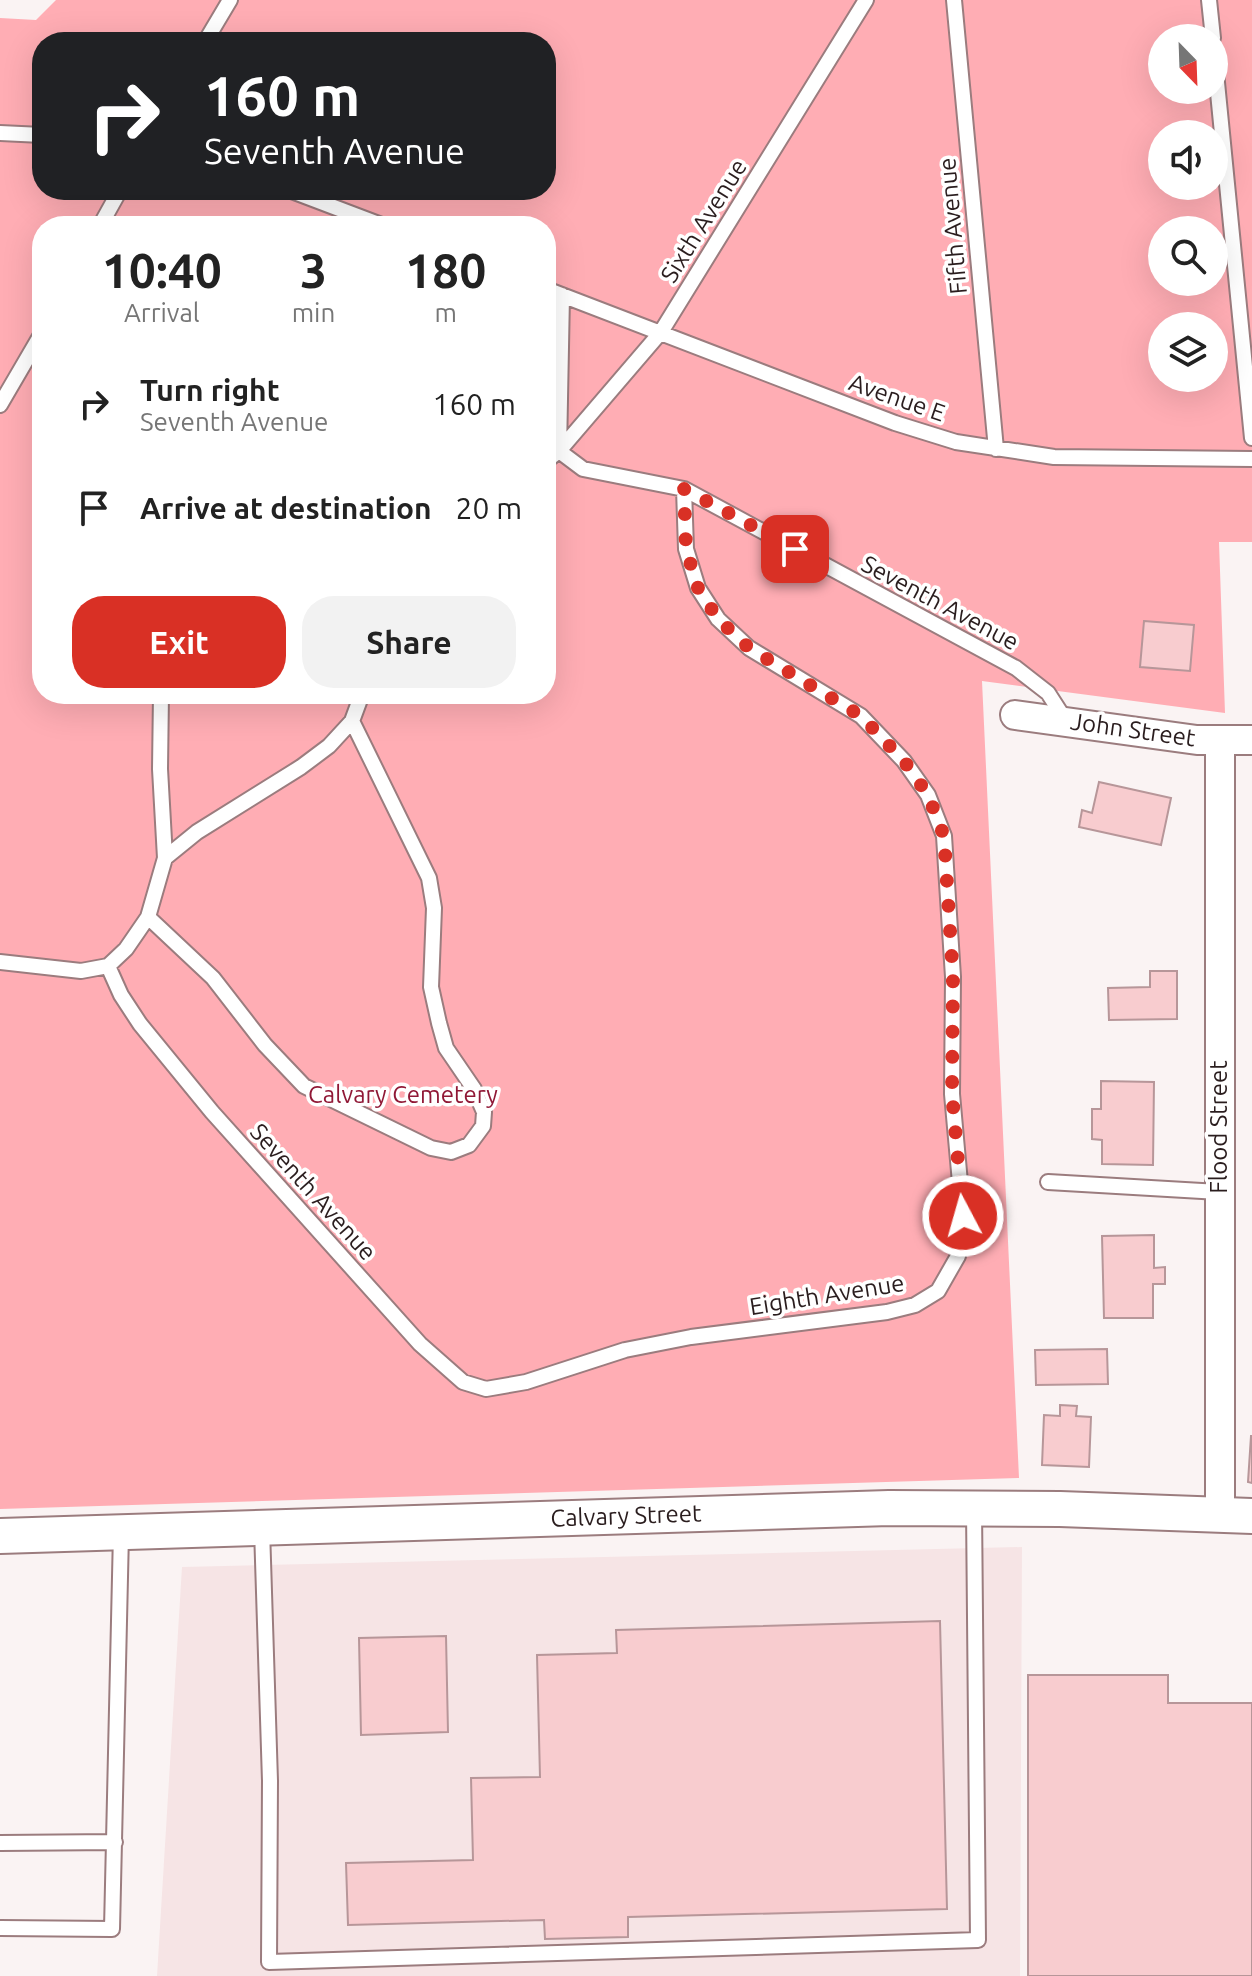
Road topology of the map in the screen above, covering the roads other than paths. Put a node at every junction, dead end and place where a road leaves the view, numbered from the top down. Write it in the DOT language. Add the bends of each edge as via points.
graph roads {
  1 [pos="230,0"];
  2 [pos="866,0"];
  3 [pos="954,0"];
  4 [pos="1209,0"];
  5 [pos="1212,24"];
  6 [pos="211,32"];
  7 [pos="1219,104"];
  8 [pos="0,133"];
  9 [pos="32,135"];
  10 [pos="315,200"];
  11 [pos="358,216"];
  12 [pos="556,293"];
  13 [pos="562,295"];
  14 [pos="661,332"];
  15 [pos="32,350"];
  16 [pos="0,405"];
  17 [pos="1252,438"];
  18 [pos="996,449"];
  19 [pos="559,451"];
  20 [pos="556,453"];
  21 [pos="1252,459"];
  22 [pos="684,489"];
  23 [pos="161,704"];
  24 [pos="358,704"];
  25 [pos="1015,715"];
  26 [pos="352,721"];
  27 [pos="1066,721"];
  28 [pos="1252,740"];
  29 [pos="1220,741"];
  30 [pos="165,858"];
  31 [pos="148,917"];
  32 [pos="0,962"];
  33 [pos="108,966"];
  34 [pos="1048,1182"];
  35 [pos="1219,1192"];
  36 [pos="526,1382"];
  37 [pos="974,1507"];
  38 [pos="1236,1515"];
  39 [pos="262,1528"];
  40 [pos="121,1532"];
  41 [pos="0,1536"];
  42 [pos="115,1842"];
  43 [pos="0,1843"];
  44 [pos="0,1928"];
  1 -- 6 [label="lane"];
  2 -- 14 [label="lane, Sixth Avenue"];
  3 -- 18 [label="lane, Fifth Avenue"];
  4 -- 5 [label="lane"];
  7 -- 17 [label="lane"];
  8 -- 9 [label="lane"];
  10 -- 11 [label="lane"];
  12 -- 13 [label="lane, Avenue E"];
  13 -- 14 [label="lane, Avenue E"];
  13 -- 19 [label="lane"];
  14 -- 18 [label="lane, Avenue E" via="895,423"];
  14 -- 19 [label="lane, Sixth Avenue"];
  15 -- 16 [label="lane"];
  18 -- 21 [label="lane, Avenue E" via="1054,457"];
  19 -- 20 [label="lane"];
  19 -- 22 [label="lane, Seventh Avenue" via="583,469"];
  22 -- 27 [label="lane, Seventh Avenue" via="1016,668 1048,693"];
  22 -- 36 [label="lane, Eighth Avenue" via="686,549 698,588 718,619 749,648 861,716 928,795 944,836 953,977 952,1094 963,1216 958,1256 938,1291 915,1305 691,1337"];
  23 -- 30 [label="lane"];
  24 -- 26 [label="lane"];
  25 -- 27 [label="street, John Street"];
  26 -- 30 [label="lane" via="310,760"];
  26 -- 31 [label="lane" via="429,878 434,908 431,987 439,1023 446,1048 484,1112 483,1126 469,1145 451,1152 431,1148 304,1086 213,978"];
  27 -- 29 [label="street, John Street"];
  28 -- 29 [label="street, John Street"];
  29 -- 35 [label="street, Flood Street"];
  30 -- 31 [label="lane"];
  31 -- 33 [label="lane"];
  32 -- 33 [label="lane" via="81,971"];
  33 -- 36 [label="lane, Seventh Avenue" via="140,1024 185,1079 420,1344 463,1382 486,1389"];
  34 -- 35 [label="lane"];
  35 -- 38 [label="street, Flood Street"];
  37 -- 38 [label="street, Calvary Street"];
  37 -- 39 [label="street, Calvary Street"];
  37 -- 39 [label="lane" via="978,1940 285,1962 269,1962"];
  39 -- 40 [label="street, Calvary Street"];
  40 -- 41 [label="street, Calvary Street"];
  40 -- 42 [label="lane"];
  42 -- 43 [label="lane"];
  42 -- 44 [label="lane" via="112,1929"];
}
